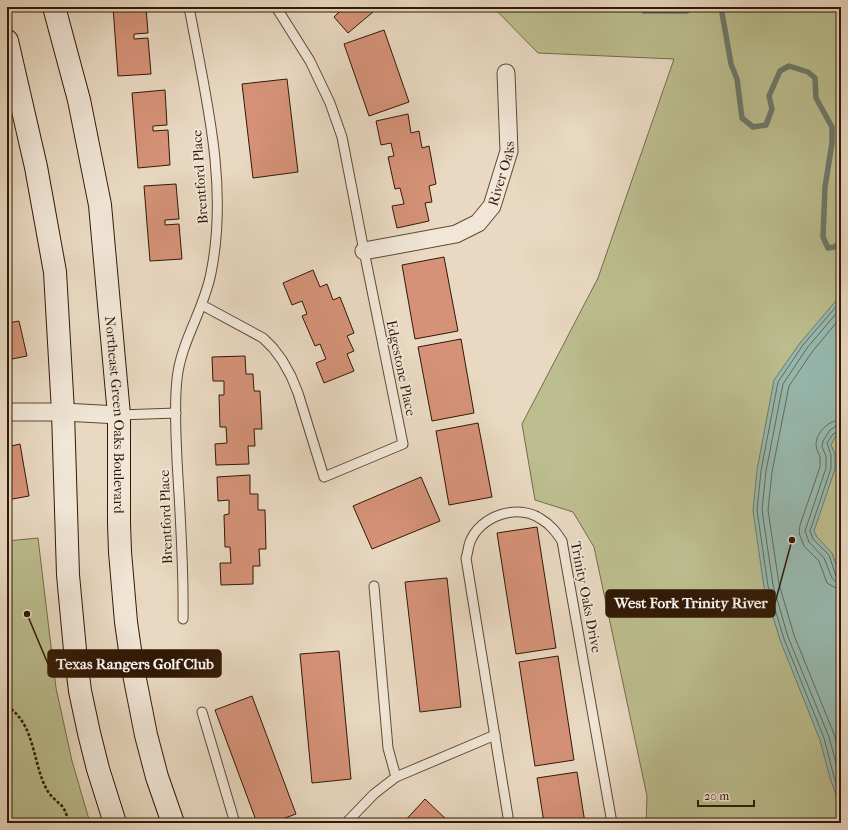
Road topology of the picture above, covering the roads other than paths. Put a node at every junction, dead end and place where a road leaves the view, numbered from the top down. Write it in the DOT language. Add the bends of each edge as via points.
graph roads {
  1 [pos="54,7"];
  2 [pos="189,7"];
  3 [pos="276,7"];
  4 [pos="7,42"];
  5 [pos="506,73"];
  6 [pos="364,252"];
  7 [pos="202,305"];
  8 [pos="7,412"];
  9 [pos="63,412"];
  10 [pos="176,413"];
  11 [pos="119,415"];
  12 [pos="374,586"];
  13 [pos="183,619"];
  14 [pos="202,712"];
  15 [pos="495,735"];
  16 [pos="396,777"];
  17 [pos="115,823"];
  18 [pos="173,823"];
  19 [pos="235,823"];
  20 [pos="346,823"];
  21 [pos="509,823"];
  22 [pos="612,823"];
  1 -- 11 [label="main road, Northeast Green Oaks Boulevard" via="79,100 100,206"];
  2 -- 7 [label="lane, Brentford Place" via="212,131 217,186 218,209 214,251"];
  3 -- 6 [label="lane, Edgestone Place" via="310,61 336,118 347,158"];
  4 -- 9 [label="main road" via="36,167 55,272"];
  5 -- 6 [label="street, River Oaks" via="509,151 492,206 478,223 456,234"];
  6 -- 7 [label="lane, Edgestone Place" via="403,444 324,477 292,376 282,360 263,338"];
  7 -- 10 [label="lane, Brentford Place" via="182,356 177,379"];
  8 -- 9 [label="street"];
  9 -- 11 [label="street"];
  9 -- 17 [label="main road" via="68,575 80,691 98,769"];
  10 -- 11 [label="lane"];
  10 -- 13 [label="lane, Brentford Place"];
  11 -- 18 [label="main road, Northeast Green Oaks Boulevard" via="119,523 126,622 146,735"];
  12 -- 16 [label="lane" via="388,748"];
  14 -- 19 [label="lane"];
  15 -- 16 [label="lane"];
  15 -- 21 [label="lane, Trinity Oaks Drive"];
  15 -- 22 [label="lane, Trinity Oaks Drive" via="466,558 470,542 479,528 492,518 508,512 524,512 540,518 553,528 562,541"];
  16 -- 20 [label="lane" via="374,794"];
}
